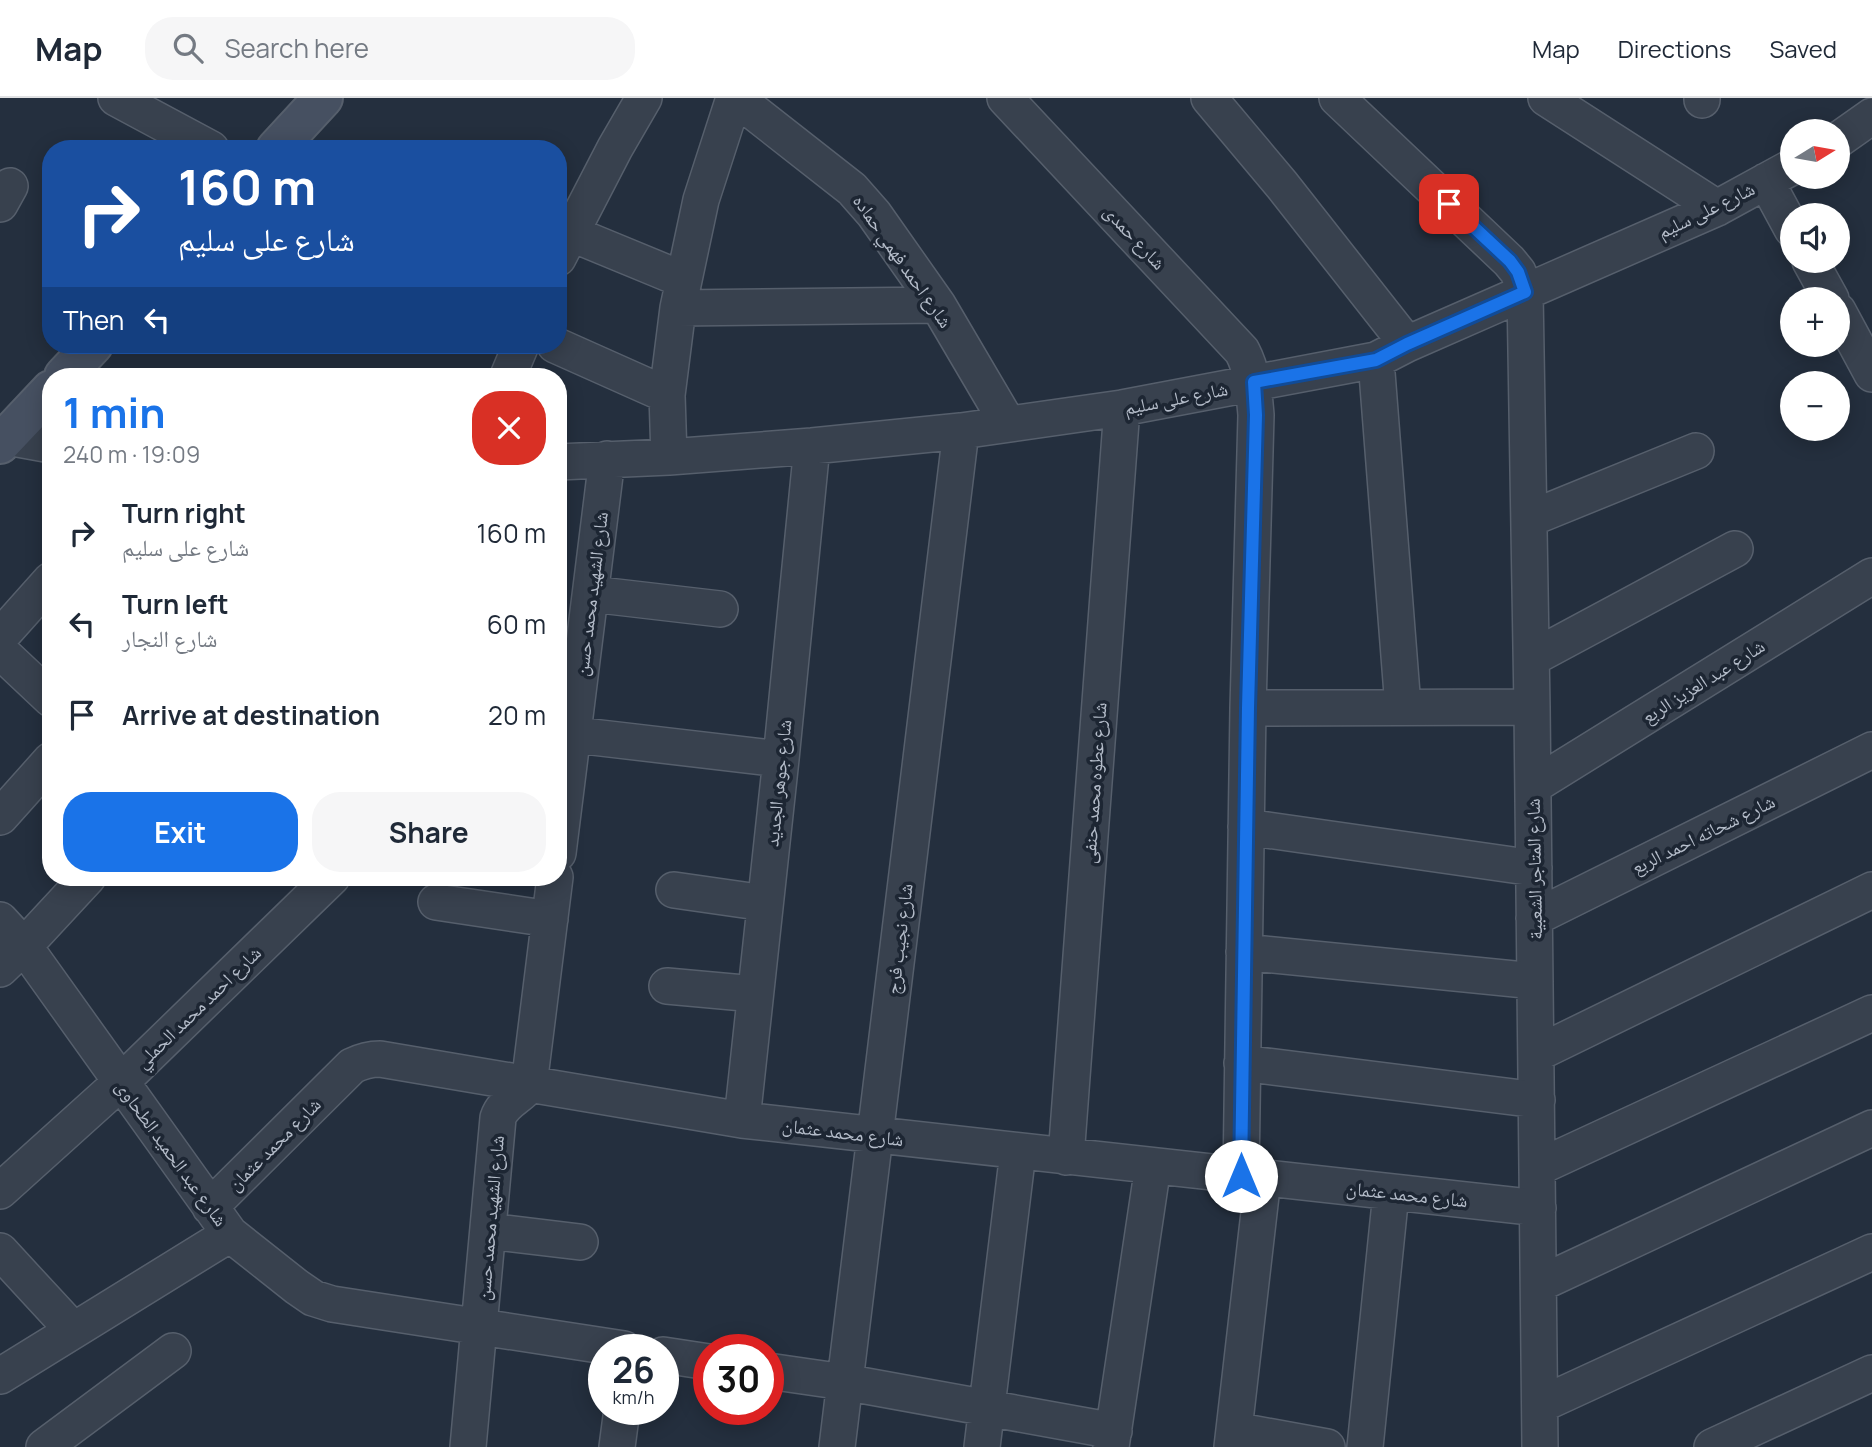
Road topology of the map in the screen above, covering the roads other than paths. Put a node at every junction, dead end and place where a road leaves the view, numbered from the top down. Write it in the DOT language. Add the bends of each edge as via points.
graph roads {
  1 [pos="116,98"];
  2 [pos="323,98"];
  3 [pos="643,98"];
  4 [pos="735,98"];
  5 [pos="1005,98"];
  6 [pos="1209,98"];
  7 [pos="1338,98"];
  8 [pos="1546,98"];
  9 [pos="1872,116"];
  10 [pos="1850,132"];
  11 [pos="194,140"];
  12 [pos="284,140"];
  13 [pos="1779,174"];
  14 [pos="1786,203"];
  15 [pos="1717,208"];
  16 [pos="567,240"];
  17 [pos="567,247"];
  18 [pos="1525,292"];
  19 [pos="681,294"];
  20 [pos="938,306"];
  21 [pos="1850,333"];
  22 [pos="1407,344"];
  23 [pos="567,350"];
  24 [pos="85,354"];
  25 [pos="1376,360"];
  26 [pos="71,368"];
  27 [pos="1872,374"];
  28 [pos="1254,382"];
  29 [pos="667,395"];
  30 [pos="42,400"];
  31 [pos="1122,408"];
  32 [pos="1008,424"];
  33 [pos="961,431"];
  34 [pos="3,441"];
  35 [pos="42,444"];
  36 [pos="812,446"];
  37 [pos="1696,451"];
  38 [pos="669,457"];
  39 [pos="607,459"];
  40 [pos="567,461"];
  41 [pos="1529,519"];
  42 [pos="1735,548"];
  43 [pos="1872,576"];
  44 [pos="42,590"];
  45 [pos="592,594"];
  46 [pos="720,610"];
  47 [pos="0,637"];
  48 [pos="0,652"];
  49 [pos="1532,658"];
  50 [pos="42,691"];
  51 [pos="1403,707"];
  52 [pos="1532,707"];
  53 [pos="1248,708"];
  54 [pos="567,729"];
  55 [pos="567,734"];
  56 [pos="1872,750"];
  57 [pos="781,759"];
  58 [pos="42,770"];
  59 [pos="1533,786"];
  60 [pos="0,817"];
  61 [pos="1246,827"];
  62 [pos="1534,868"];
  63 [pos="79,886"];
  64 [pos="323,886"];
  65 [pos="554,886"];
  66 [pos="674,890"];
  67 [pos="1872,890"];
  68 [pos="436,902"];
  69 [pos="765,903"];
  70 [pos="1534,918"];
  71 [pos="550,919"];
  72 [pos="0,920"];
  73 [pos="1244,952"];
  74 [pos="12,957"];
  75 [pos="1535,981"];
  76 [pos="667,986"];
  77 [pos="755,994"];
  78 [pos="1872,1013"];
  79 [pos="1536,1054"];
  80 [pos="1242,1063"];
  81 [pos="121,1082"];
  82 [pos="529,1085"];
  83 [pos="1537,1100"];
  84 [pos="742,1120"];
  85 [pos="1872,1128"];
  86 [pos="876,1135"];
  87 [pos="1018,1152"];
  88 [pos="1066,1157"];
  89 [pos="1153,1166"];
  90 [pos="1537,1168"];
  91 [pos="1252,1177"];
  92 [pos="0,1191"];
  93 [pos="1391,1193"];
  94 [pos="1538,1209"];
  95 [pos="220,1220"];
  96 [pos="489,1231"];
  97 [pos="580,1242"];
  98 [pos="0,1251"];
  99 [pos="1872,1252"];
  100 [pos="1539,1284"];
  101 [pos="480,1327"];
  102 [pos="73,1331"];
  103 [pos="588,1344"];
  104 [pos="173,1351"];
  105 [pos="784,1373"];
  106 [pos="1872,1373"];
  107 [pos="0,1376"];
  108 [pos="844,1382"];
  109 [pos="1540,1405"];
  110 [pos="987,1408"];
  111 [pos="620,1425"];
  112 [pos="1112,1439"];
  113 [pos="1233,1439"];
  114 [pos="62,1442"];
  115 [pos="468,1447"];
  116 [pos="617,1447"];
  117 [pos="837,1447"];
  118 [pos="982,1447"];
  119 [pos="1327,1447"];
  120 [pos="1365,1447"];
  121 [pos="1540,1447"];
  122 [pos="1712,1447"];
  1 -- 11 [label="street"];
  2 -- 12 [label="street"];
  3 -- 16 [label="street"];
  4 -- 19 [label="street" via="701,200"];
  4 -- 20 [label="street, شارع احمد فهمي حماده" via="852,189"];
  5 -- 28 [label="street, شارع حمدى" via="1241,351"];
  6 -- 22 [label="street"];
  7 -- 18 [label="street" via="1510,261"];
  8 -- 15 [label="street"];
  9 -- 10 [label="street"];
  13 -- 14 [label="street"];
  13 -- 15 [label="street, شارع على سليم"];
  15 -- 18 [label="street, شارع على سليم"];
  17 -- 19 [label="street"];
  18 -- 22 [label="street, شارع على سليم"];
  18 -- 41 [label="street, شارع المتاجر الشعبية"];
  19 -- 20 [label="street"];
  19 -- 29 [label="street"];
  20 -- 32 [label="street, شارع احمد فهمي حماده"];
  21 -- 27 [label="street"];
  22 -- 25 [label="street, شارع على سليم"];
  23 -- 29 [label="street"];
  24 -- 26 [label="street"];
  25 -- 28 [label="street, شارع على سليم"];
  25 -- 51 [label="street"];
  28 -- 31 [label="street, شارع على سليم"];
  28 -- 53 [label="street"];
  29 -- 38 [label="street"];
  30 -- 34 [label="street"];
  31 -- 32 [label="street, شارع على سليم"];
  31 -- 88 [label="street, شارع عطوه محمد حنفى"];
  32 -- 33 [label="street, شارع على سليم"];
  33 -- 36 [label="street, شارع على سليم"];
  33 -- 86 [label="street, شارع نجيب فرج"];
  34 -- 35 [label="street"];
  36 -- 38 [label="street, شارع على سليم"];
  36 -- 57 [label="street, شارع جوهر الجديد"];
  37 -- 41 [label="street"];
  38 -- 39 [label="street, شارع على سليم"];
  39 -- 40 [label="street, شارع على سليم"];
  39 -- 45 [label="street, شارع الشهيد محمد حسن"];
  41 -- 49 [label="street, شارع المتاجر الشعبية"];
  42 -- 49 [label="street"];
  43 -- 59 [label="street, شارع عبد العزيز الربع"];
  44 -- 47 [label="street"];
  45 -- 46 [label="street"];
  45 -- 54 [label="street, شارع الشهيد محمد حسن"];
  48 -- 50 [label="street"];
  49 -- 52 [label="street, شارع المتاجر الشعبية"];
  51 -- 52 [label="street"];
  51 -- 53 [label="street"];
  52 -- 59 [label="street, شارع المتاجر الشعبية"];
  53 -- 61 [label="street"];
  55 -- 57 [label="street"];
  56 -- 70 [label="street, شارع شحاته احمد الربع"];
  57 -- 69 [label="street, شارع جوهر الجديد"];
  58 -- 60 [label="street"];
  59 -- 62 [label="street, شارع المتاجر الشعبية"];
  61 -- 62 [label="street"];
  61 -- 73 [label="street"];
  62 -- 70 [label="street, شارع المتاجر الشعبية"];
  63 -- 74 [label="street"];
  64 -- 81 [label="street, شارع احمد محمد الحملي"];
  65 -- 71 [label="street"];
  66 -- 69 [label="street"];
  67 -- 79 [label="street"];
  68 -- 71 [label="street"];
  69 -- 77 [label="street, شارع جوهر الجديد"];
  70 -- 75 [label="street, شارع المتاجر الشعبية"];
  71 -- 82 [label="street"];
  72 -- 74 [label="street, شارع عبد الحميد الطحاوى"];
  73 -- 75 [label="street"];
  73 -- 80 [label="street"];
  74 -- 81 [label="street, شارع عبد الحميد الطحاوى"];
  75 -- 79 [label="street, شارع المتاجر الشعبية"];
  76 -- 77 [label="street"];
  77 -- 84 [label="street, شارع جوهر الجديد"];
  78 -- 90 [label="street"];
  79 -- 83 [label="street, شارع المتاجر الشعبية"];
  80 -- 83 [label="street"];
  80 -- 91 [label="street"];
  81 -- 92 [label="street, شارع احمد محمد الحملي"];
  81 -- 95 [label="street, شارع عبد الحميد الطحاوى"];
  82 -- 84 [label="street, شارع محمد عثمان"];
  82 -- 95 [label="street, شارع محمد عثمان" via="380,1059 361,1061"];
  82 -- 96 [label="street, شارع الشهيد محمد حسن" via="505,1105 498,1118"];
  83 -- 90 [label="street, شارع المتاجر الشعبية"];
  84 -- 86 [label="street, شارع محمد عثمان"];
  85 -- 100 [label="street"];
  86 -- 87 [label="street, شارع محمد عثمان"];
  86 -- 108 [label="street, شارع نجيب فرج"];
  87 -- 88 [label="street, شارع محمد عثمان"];
  87 -- 110 [label="street"];
  88 -- 89 [label="street, شارع محمد عثمان"];
  89 -- 91 [label="street, شارع محمد عثمان"];
  89 -- 112 [label="street"];
  90 -- 94 [label="street, شارع المتاجر الشعبية"];
  91 -- 93 [label="street, شارع محمد عثمان"];
  91 -- 113 [label="street"];
  93 -- 94 [label="street, شارع محمد عثمان"];
  93 -- 120 [label="street"];
  94 -- 100 [label="street, شارع المتاجر الشعبية"];
  95 -- 101 [label="street, شارع عبد الحميد الطحاوى" via="313,1297 332,1304"];
  95 -- 102 [label="street"];
  96 -- 97 [label="street"];
  96 -- 101 [label="street, شارع الشهيد محمد حسن"];
  98 -- 102 [label="street"];
  99 -- 109 [label="street"];
  100 -- 109 [label="street, شارع المتاجر الشعبية"];
  101 -- 103 [label="street, شارع عبد الحميد الطحاوى"];
  101 -- 115 [label="street, شارع الشهيد محمد حسن"];
  102 -- 107 [label="street"];
  104 -- 114 [label="street"];
  105 -- 108 [label="street"];
  106 -- 122 [label="street"];
  108 -- 110 [label="street"];
  108 -- 117 [label="street, شارع نجيب فرج"];
  109 -- 121 [label="street, شارع المتاجر الشعبية"];
  110 -- 112 [label="street"];
  110 -- 118 [label="street"];
  111 -- 116 [label="street"];
  113 -- 119 [label="street"];
}
